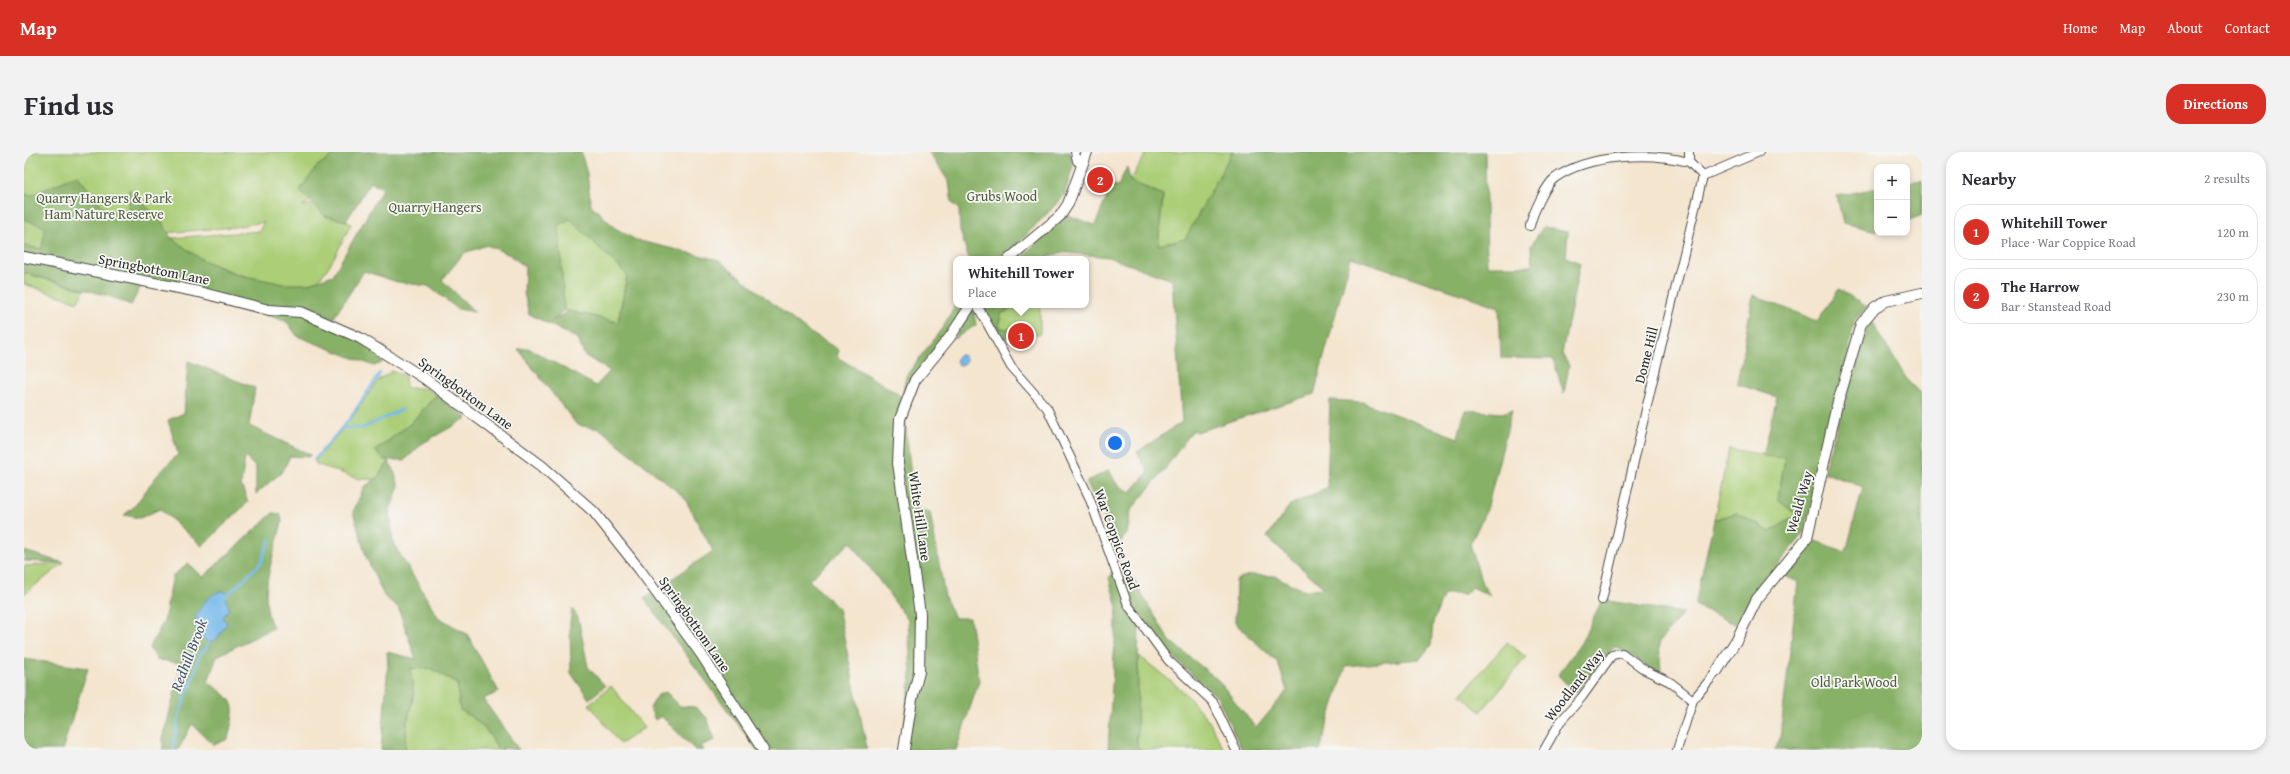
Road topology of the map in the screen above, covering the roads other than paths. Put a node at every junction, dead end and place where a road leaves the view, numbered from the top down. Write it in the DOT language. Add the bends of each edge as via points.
graph roads {
  1 [pos="1075,152"];
  2 [pos="1086,152"];
  3 [pos="1689,152"];
  4 [pos="1759,152"];
  5 [pos="1689,162"];
  6 [pos="1082,165"];
  7 [pos="1703,176"];
  8 [pos="1530,226"];
  9 [pos="1013,256"];
  10 [pos="24,257"];
  11 [pos="1922,293"];
  12 [pos="969,308"];
  13 [pos="980,308"];
  14 [pos="1602,600"];
  15 [pos="1717,671"];
  16 [pos="1693,700"];
  17 [pos="763,750"];
  18 [pos="904,750"];
  19 [pos="1236,750"];
  20 [pos="1544,750"];
  21 [pos="1677,750"];
  1 -- 6 [label="street" via="1077,161"];
  2 -- 6 [label="street"];
  3 -- 5 [label="street"];
  4 -- 7 [label="street"];
  5 -- 7 [label="street"];
  5 -- 8 [label="street" via="1668,156 1630,155 1578,166 1554,178 1532,215"];
  6 -- 9 [label="street" via="1068,204 1060,216"];
  7 -- 14 [label="street, Dome Hill"];
  10 -- 17 [label="street, Springbottom Lane" via="199,292 269,310 301,312 360,338 424,378 542,466 594,512 702,654"];
  11 -- 15 [label="street, Weald Way" via="1886,301 1875,307 1863,320 1836,409 1807,538 1757,599"];
  12 -- 18 [label="street, White Hill Lane" via="950,337 915,380 900,419 898,463 920,614 919,672"];
  13 -- 19 [label="street, War Coppice Road" via="1012,367 1047,408 1089,497 1128,605 1168,660 1213,702"];
  15 -- 16 [label="street, Weald Way"];
  16 -- 20 [label="street, Woodland Way" via="1670,682 1645,670 1622,653 1617,653 1612,655 1582,697 1560,722"];
  16 -- 21 [label="street, Weald Way"];
}
